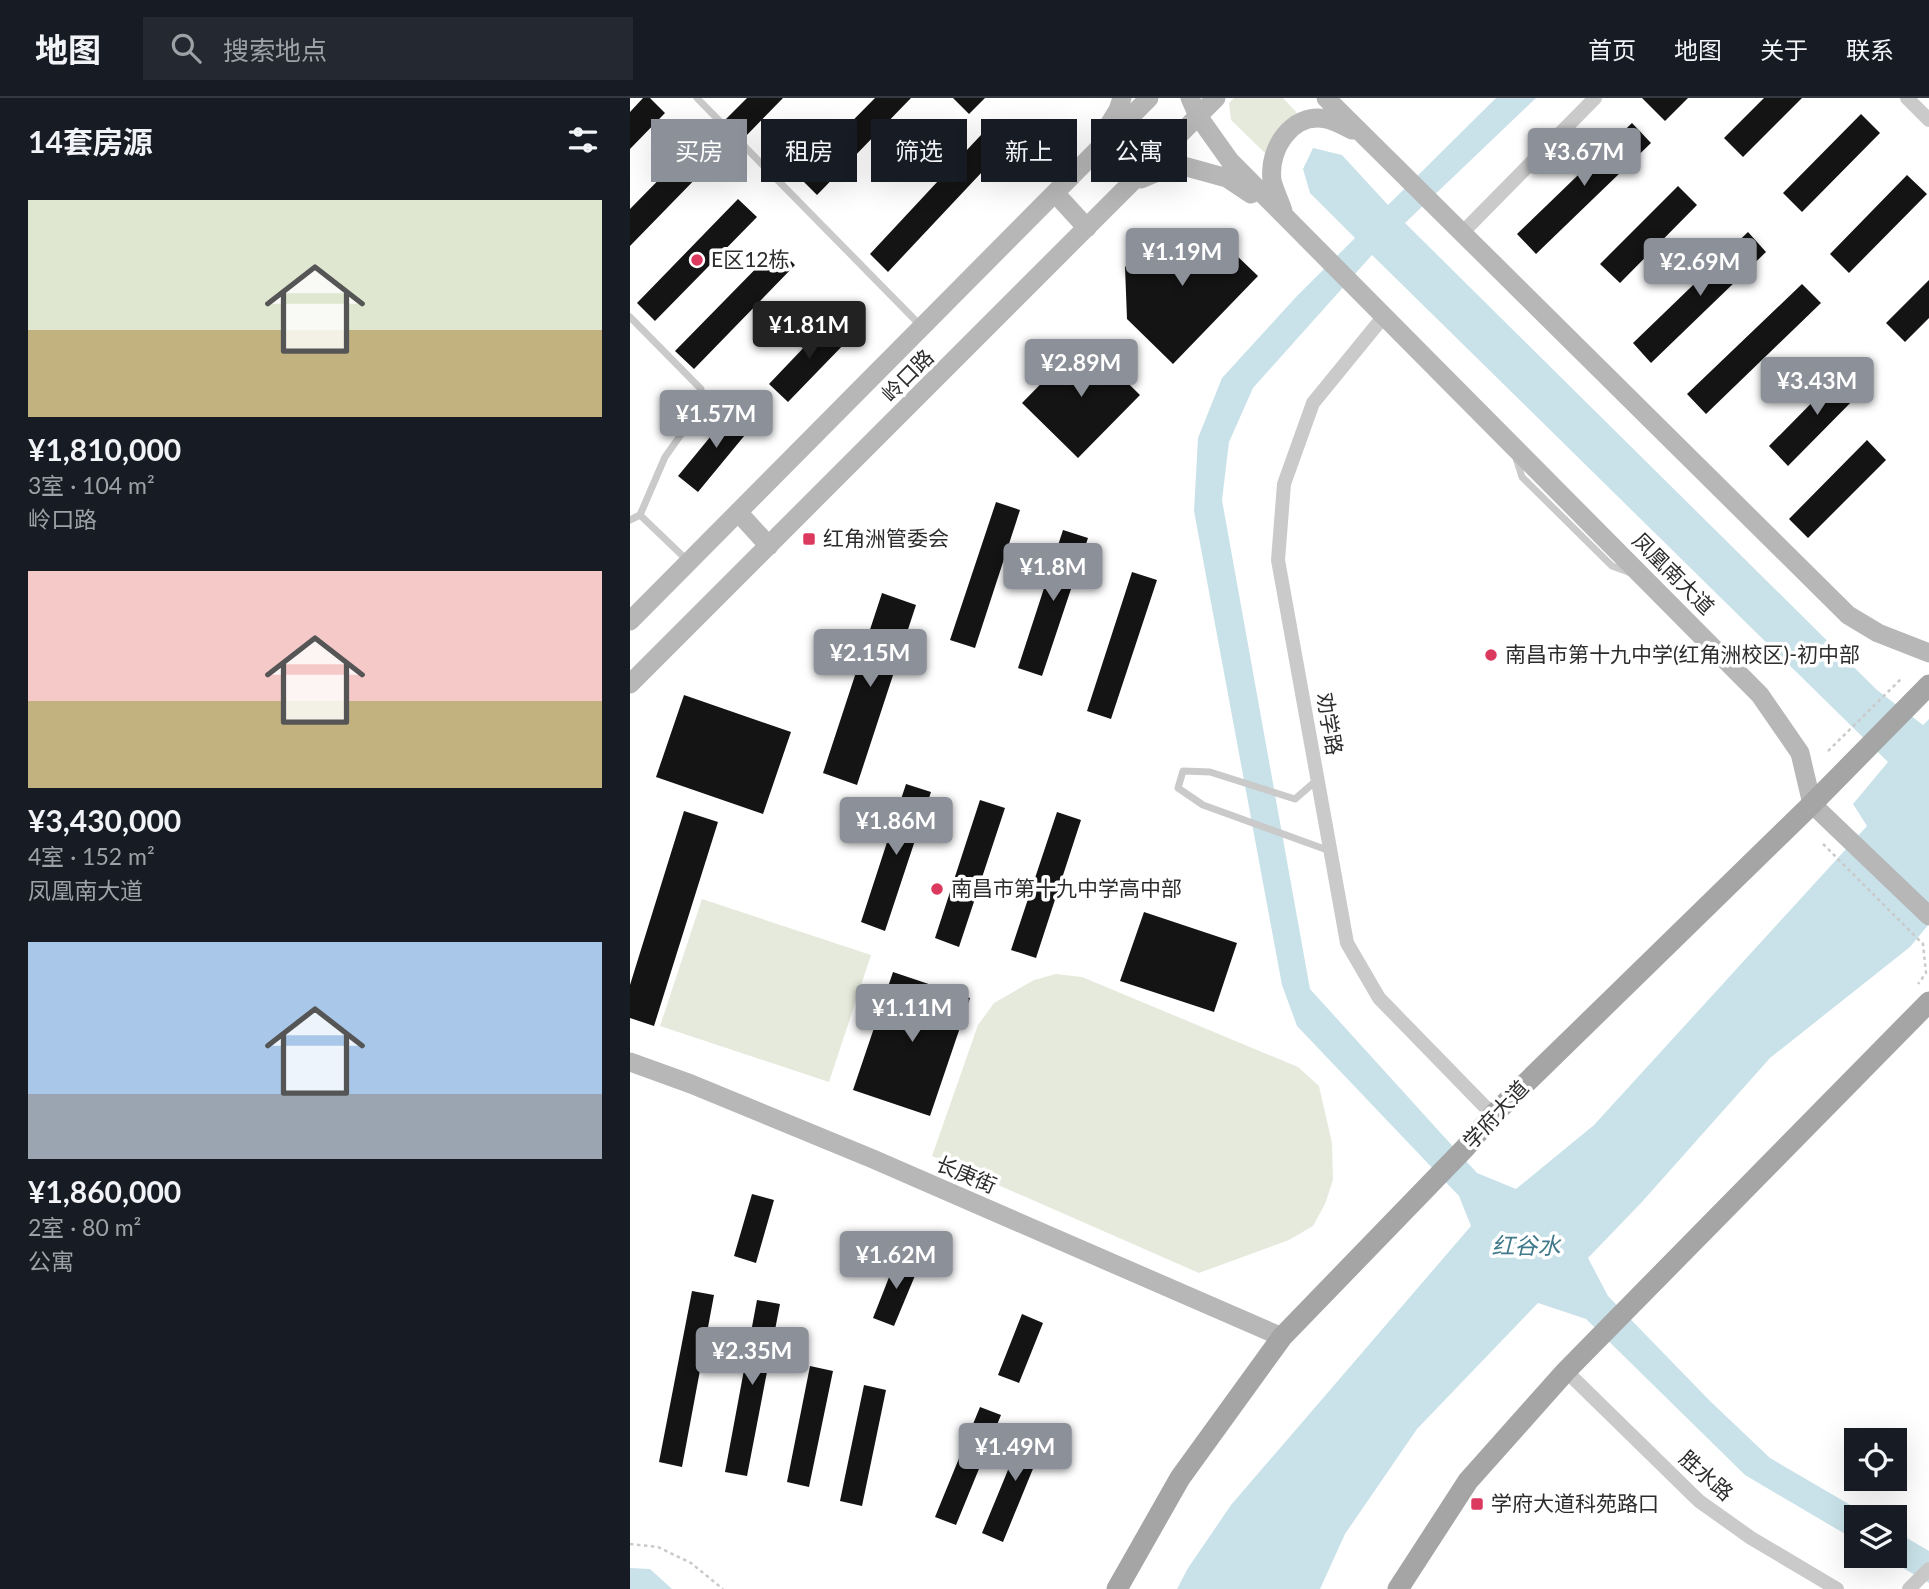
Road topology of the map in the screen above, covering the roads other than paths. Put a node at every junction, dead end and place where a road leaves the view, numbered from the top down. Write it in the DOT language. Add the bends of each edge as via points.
graph roads {
  1 [pos="697,98"];
  2 [pos="1122,98"];
  3 [pos="1149,98"];
  4 [pos="1216,98"];
  5 [pos="1326,98"];
  6 [pos="1595,98"];
  7 [pos="1907,98"];
  8 [pos="1194,107"];
  9 [pos="1929,120"];
  10 [pos="1363,134"];
  11 [pos="1083,164"];
  12 [pos="1130,184"];
  13 [pos="1055,193"];
  14 [pos="1284,215"];
  15 [pos="1087,228"];
  16 [pos="1462,233"];
  17 [pos="1384,316"];
  18 [pos="630,317"];
  19 [pos="922,327"];
  20 [pos="738,512"];
  21 [pos="640,515"];
  22 [pos="630,520"];
  23 [pos="769,546"];
  24 [pos="689,562"];
  25 [pos="630,621"];
  26 [pos="1929,653"];
  27 [pos="630,684"];
  28 [pos="1929,685"];
  29 [pos="1318,779"];
  30 [pos="1811,804"];
  31 [pos="1325,850"];
  32 [pos="1929,916"];
  33 [pos="1924,993"];
  34 [pos="630,1062"];
  35 [pos="1493,1115"];
  36 [pos="1282,1337"];
  37 [pos="1566,1371"];
  38 [pos="1929,1569"];
  39 [pos="1911,1587"];
  40 [pos="1117,1589"];
  41 [pos="1398,1589"];
  42 [pos="1837,1589"];
  1 -- 19 [label="lane"];
  2 -- 11 [label="street"];
  3 -- 11 [label="street, 岭口路"];
  4 -- 8 [label="street, 岭口路"];
  5 -- 10 [label="street"];
  6 -- 16 [label="street"];
  7 -- 9 [label="street"];
  8 -- 12 [label="street, 岭口路"];
  8 -- 14 [label="street" via="1230,161"];
  10 -- 14 [label="street" via="1325,119 1305,120 1289,130 1273,162 1272,181"];
  10 -- 16 [label="street"];
  11 -- 13 [label="street, 岭口路"];
  12 -- 14 [label="street" via="1176,164 1227,178"];
  12 -- 15 [label="street, 岭口路"];
  13 -- 15 [label="street"];
  13 -- 19 [label="street, 岭口路"];
  14 -- 17 [label="street, 凤凰南大道"];
  15 -- 23 [label="street, 岭口路"];
  16 -- 26 [label="street" via="1848,615 1878,633"];
  17 -- 29 [label="street, 劝学路" via="1313,403 1284,485 1278,560"];
  17 -- 30 [label="street, 凤凰南大道" via="1760,695 1800,753"];
  18 -- 21 [label="lane" via="701,389 697,412 665,457"];
  19 -- 20 [label="street, 岭口路"];
  20 -- 23 [label="street"];
  20 -- 24 [label="street, 岭口路"];
  21 -- 22 [label="lane"];
  21 -- 24 [label="lane"];
  23 -- 27 [label="street, 岭口路"];
  24 -- 25 [label="street, 岭口路"];
  28 -- 30 [label="main road, 学府大道"];
  29 -- 31 [label="street, 劝学路"];
  29 -- 31 [label="lane" via="1295,799 1210,772 1183,771 1178,788 1203,806"];
  30 -- 32 [label="street"];
  30 -- 35 [label="main road, 学府大道"];
  31 -- 35 [label="street, 劝学路" via="1347,943 1378,998"];
  33 -- 37 [label="main road"];
  34 -- 36 [label="street, 长庚街" via="873,1159"];
  35 -- 36 [label="main road, 学府大道"];
  36 -- 40 [label="main road, 学府大道" via="1180,1478"];
  37 -- 41 [label="main road" via="1468,1481"];
  37 -- 42 [label="street, 胜水路" via="1699,1501"];
  38 -- 39 [label="street"];
}
